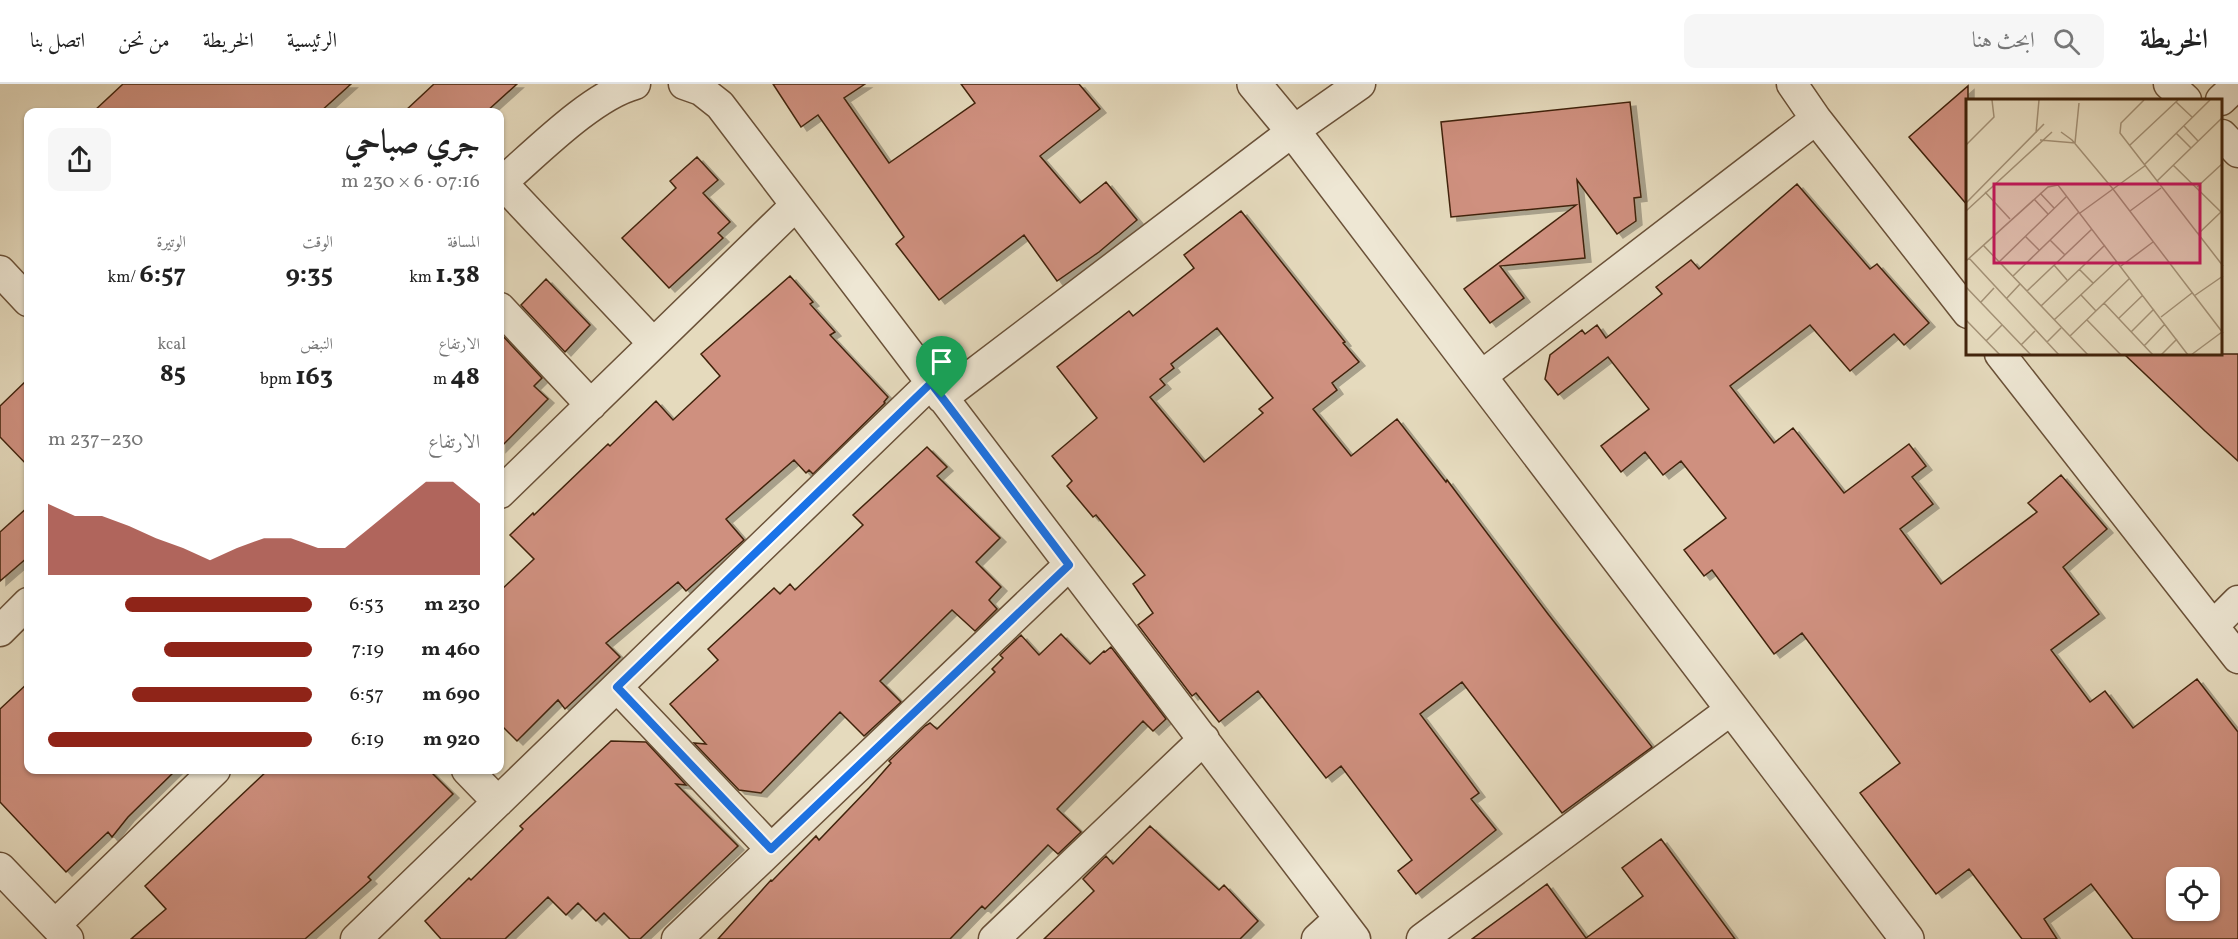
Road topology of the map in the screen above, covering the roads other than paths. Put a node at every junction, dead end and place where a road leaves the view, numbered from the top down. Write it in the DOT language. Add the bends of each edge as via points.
graph roads {
  1 [pos="635,84"];
  2 [pos="684,84"];
  3 [pos="1254,84"];
  4 [pos="1360,84"];
  5 [pos="1792,84"];
  6 [pos="2169,84"];
  7 [pos="2238,84"];
  8 [pos="2186,99"];
  9 [pos="2222,99"];
  10 [pos="1816,119"];
  11 [pos="1293,131"];
  12 [pos="2223,136"];
  13 [pos="2238,152"];
  14 [pos="504,181"];
  15 [pos="504,187"];
  16 [pos="796,205"];
  17 [pos="0,271"];
  18 [pos="24,297"];
  19 [pos="1966,311"];
  20 [pos="504,312"];
  21 [pos="653,343"];
  22 [pos="2002,356"];
  23 [pos="1480,377"];
  24 [pos="937,391"];
  25 [pos="591,405"];
  26 [pos="504,490"];
  27 [pos="1069,565"];
  28 [pos="2238,601"];
  29 [pos="24,607"];
  30 [pos="2212,626"];
  31 [pos="0,631"];
  32 [pos="2238,658"];
  33 [pos="617,687"];
  34 [pos="1732,709"];
  35 [pos="1204,739"];
  36 [pos="211,774"];
  37 [pos="471,774"];
  38 [pos="498,802"];
  39 [pos="771,849"];
  40 [pos="0,868"];
  41 [pos="1347,929"];
  42 [pos="61,932"];
  43 [pos="356,939"];
  44 [pos="677,939"];
  45 [pos="994,939"];
  46 [pos="1317,939"];
  47 [pos="1422,939"];
  48 [pos="1907,939"];
  1 -- 14 [label="street" via="586,111"];
  2 -- 16 [label="street" via="701,90 720,105"];
  3 -- 11 [label="street"];
  4 -- 11 [label="street"];
  5 -- 10 [label="street"];
  6 -- 8 [label="street"];
  7 -- 9 [label="street"];
  10 -- 19 [label="street"];
  10 -- 23 [label="street"];
  11 -- 23 [label="street"];
  11 -- 24 [label="street"];
  12 -- 13 [label="street"];
  15 -- 21 [label="street"];
  16 -- 21 [label="street"];
  16 -- 24 [label="street"];
  17 -- 18 [label="street"];
  20 -- 25 [label="street"];
  21 -- 25 [label="street"];
  22 -- 30 [label="street"];
  23 -- 34 [label="street"];
  24 -- 27 [label="street"];
  24 -- 33 [label="street"];
  25 -- 26 [label="street"];
  27 -- 35 [label="street"];
  27 -- 39 [label="street"];
  28 -- 30 [label="street"];
  29 -- 31 [label="street"];
  30 -- 32 [label="street"];
  33 -- 38 [label="street"];
  33 -- 39 [label="street"];
  34 -- 47 [label="street"];
  34 -- 48 [label="street"];
  35 -- 41 [label="street"];
  35 -- 45 [label="street"];
  36 -- 42 [label="street"];
  37 -- 38 [label="street"];
  38 -- 43 [label="street"];
  39 -- 44 [label="street"];
  40 -- 42 [label="street"];
  41 -- 46 [label="street"];
}
